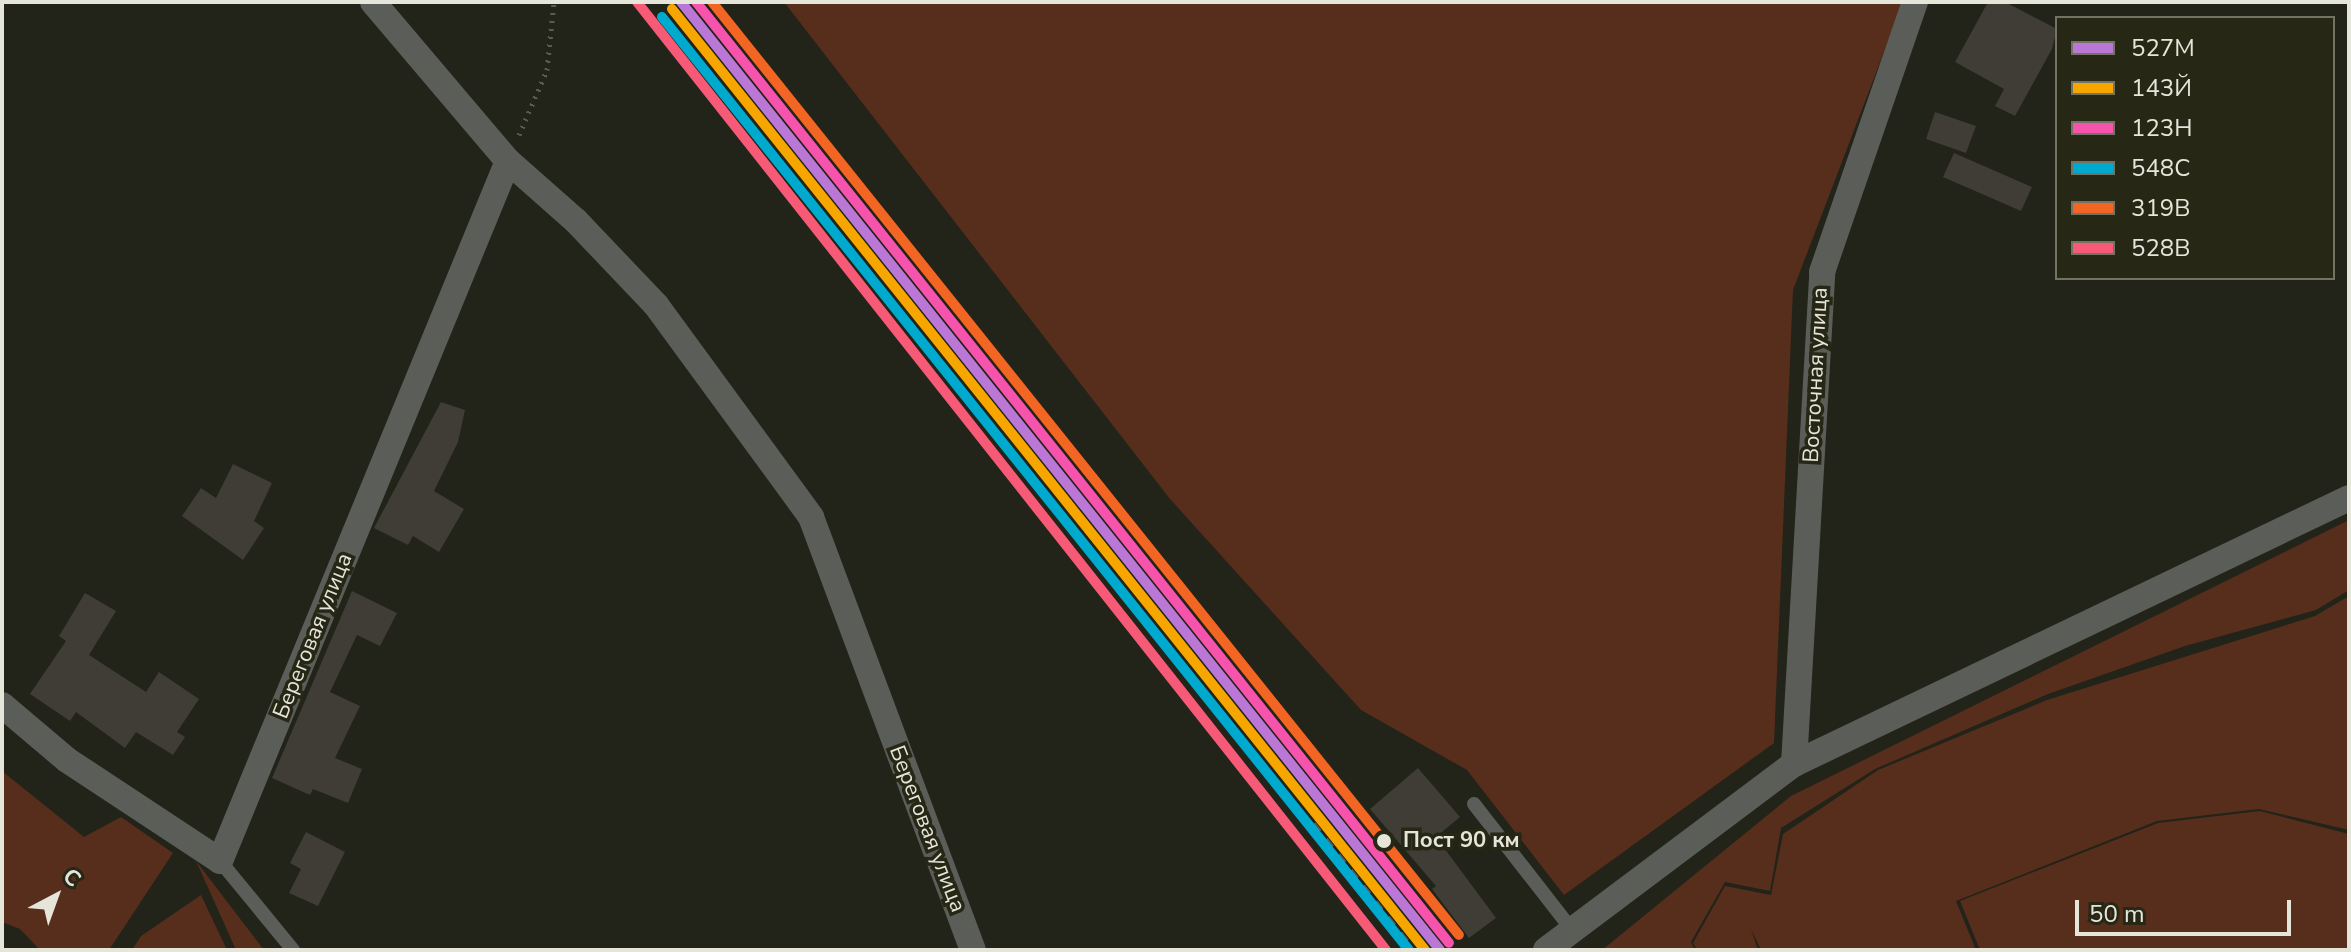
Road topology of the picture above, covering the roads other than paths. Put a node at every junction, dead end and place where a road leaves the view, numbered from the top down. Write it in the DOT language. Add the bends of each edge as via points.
graph roads {
  1 [pos="373,2"];
  2 [pos="1915,2"];
  3 [pos="508,161"];
  4 [pos="2349,498"];
  5 [pos="2,705"];
  6 [pos="1794,764"];
  7 [pos="1474,804"];
  8 [pos="220,861"];
  9 [pos="1572,930"];
  10 [pos="293,950"];
  11 [pos="973,950"];
  12 [pos="1546,950"];
  1 -- 3 [label="street, Береговая улица"];
  2 -- 6 [label="street, Восточная улица" via="1822,272"];
  3 -- 8 [label="street, Береговая улица"];
  3 -- 11 [label="street, Береговая улица" via="576,221 656,305 811,517"];
  4 -- 6 [label="street"];
  5 -- 8 [label="street" via="67,760"];
  6 -- 9 [label="street"];
  7 -- 9 [label="lane"];
  8 -- 10 [label="lane"];
  9 -- 12 [label="street"];
}
